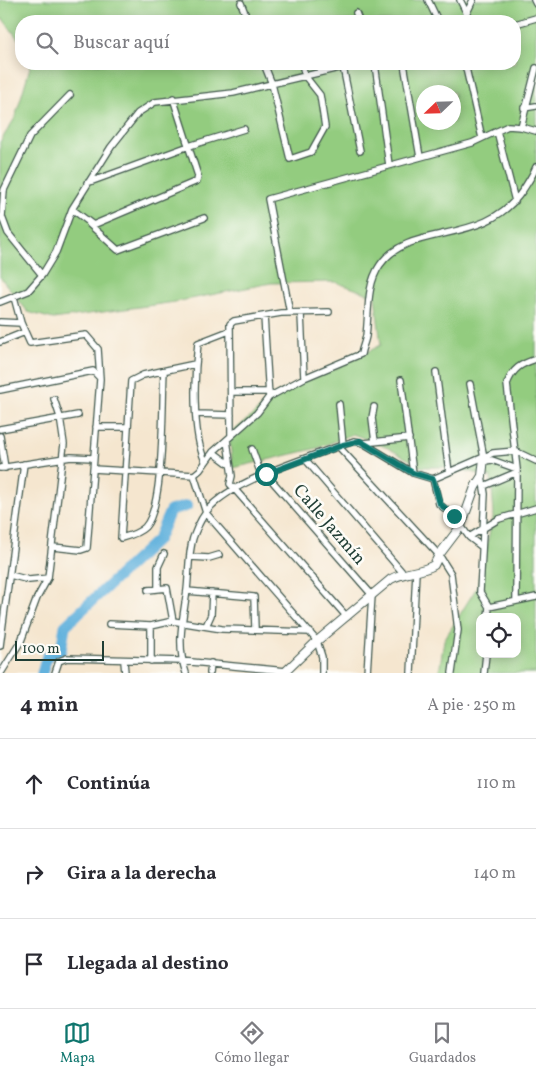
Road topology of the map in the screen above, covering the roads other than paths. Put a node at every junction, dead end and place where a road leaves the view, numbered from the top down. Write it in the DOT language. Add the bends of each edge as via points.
graph roads {
  1 [pos="428,0"];
  2 [pos="460,0"];
  3 [pos="473,0"];
  4 [pos="534,0"];
  5 [pos="241,3"];
  6 [pos="536,4"];
  7 [pos="466,12"];
  8 [pos="246,15"];
  9 [pos="435,15"];
  10 [pos="465,15"];
  11 [pos="536,18"];
  12 [pos="521,22"];
  13 [pos="536,68"];
  14 [pos="266,70"];
  15 [pos="304,70"];
  16 [pos="330,70"];
  17 [pos="344,70"];
  18 [pos="375,70"];
  19 [pos="405,70"];
  20 [pos="466,70"];
  21 [pos="305,76"];
  22 [pos="272,84"];
  23 [pos="70,95"];
  24 [pos="173,98"];
  25 [pos="536,106"];
  26 [pos="524,108"];
  27 [pos="521,127"];
  28 [pos="244,129"];
  29 [pos="497,131"];
  30 [pos="536,131"];
  31 [pos="482,138"];
  32 [pos="189,146"];
  33 [pos="360,151"];
  34 [pos="420,157"];
  35 [pos="389,165"];
  36 [pos="536,167"];
  37 [pos="88,183"];
  38 [pos="515,202"];
  39 [pos="72,210"];
  40 [pos="204,218"];
  41 [pos="89,224"];
  42 [pos="42,275"];
  43 [pos="14,297"];
  44 [pos="0,302"];
  45 [pos="329,312"];
  46 [pos="290,313"];
  47 [pos="301,314"];
  48 [pos="264,316"];
  49 [pos="0,322"];
  50 [pos="21,323"];
  51 [pos="229,331"];
  52 [pos="25,332"];
  53 [pos="0,342"];
  54 [pos="536,359"];
  55 [pos="195,364"];
  56 [pos="164,371"];
  57 [pos="436,372"];
  58 [pos="304,378"];
  59 [pos="100,379"];
  60 [pos="401,380"];
  61 [pos="470,384"];
  62 [pos="0,390"];
  63 [pos="231,392"];
  64 [pos="269,394"];
  65 [pos="54,399"];
  66 [pos="339,404"];
  67 [pos="374,407"];
  68 [pos="197,414"];
  69 [pos="78,415"];
  70 [pos="231,415"];
  71 [pos="60,418"];
  72 [pos="96,427"];
  73 [pos="128,427"];
  74 [pos="0,429"];
  75 [pos="0,436"];
  76 [pos="229,438"];
  77 [pos="409,438"];
  78 [pos="376,442"];
  79 [pos="363,443"];
  80 [pos="341,446"];
  81 [pos="252,449"];
  82 [pos="213,452"];
  83 [pos="515,452"];
  84 [pos="62,458"];
  85 [pos="93,458"];
  86 [pos="305,459"];
  87 [pos="484,459"];
  88 [pos="205,461"];
  89 [pos="536,461"];
  90 [pos="24,464"];
  91 [pos="229,464"];
  92 [pos="2,468"];
  93 [pos="93,469"];
  94 [pos="126,470"];
  95 [pos="517,470"];
  96 [pos="160,472"];
  97 [pos="449,472"];
  98 [pos="413,473"];
  99 [pos="194,474"];
  100 [pos="266,474"];
  101 [pos="482,476"];
  102 [pos="433,479"];
  103 [pos="484,486"];
  104 [pos="234,490"];
  105 [pos="536,508"];
  106 [pos="206,513"];
  107 [pos="517,513"];
  108 [pos="462,526"];
  109 [pos="483,527"];
  110 [pos="469,536"];
  111 [pos="53,547"];
  112 [pos="482,547"];
  113 [pos="164,554"];
  114 [pos="220,555"];
  115 [pos="439,555"];
  116 [pos="190,557"];
  117 [pos="403,572"];
  118 [pos="416,572"];
  119 [pos="10,574"];
  120 [pos="48,578"];
  121 [pos="158,588"];
  122 [pos="148,590"];
  123 [pos="187,591"];
  124 [pos="212,593"];
  125 [pos="372,595"];
  126 [pos="536,597"];
  127 [pos="516,601"];
  128 [pos="489,607"];
  129 [pos="488,613"];
  130 [pos="347,616"];
  131 [pos="173,621"];
  132 [pos="182,621"];
  133 [pos="109,624"];
  134 [pos="151,626"];
  135 [pos="206,626"];
  136 [pos="255,629"];
  137 [pos="310,632"];
  138 [pos="317,641"];
  139 [pos="0,646"];
  140 [pos="486,658"];
  141 [pos="124,661"];
  142 [pos="151,661"];
  143 [pos="182,661"];
  144 [pos="211,663"];
  145 [pos="286,672"];
  146 [pos="0,673"];
  147 [pos="55,673"];
  148 [pos="125,673"];
  149 [pos="186,673"];
  150 [pos="210,673"];
  151 [pos="322,673"];
  152 [pos="367,673"];
  153 [pos="411,673"];
  154 [pos="452,673"];
  155 [pos="484,673"];
  1 -- 9 [label="street"];
  2 -- 7 [label="street"];
  3 -- 7 [label="street"];
  4 -- 6 [label="street"];
  5 -- 8 [label="street"];
  7 -- 10 [label="street"];
  11 -- 12 [label="street"];
  13 -- 26 [label="street"];
  14 -- 22 [label="street"];
  15 -- 21 [label="street"];
  16 -- 21 [label="street"];
  17 -- 33 [label="street"];
  18 -- 35 [label="street"];
  19 -- 34 [label="street"];
  20 -- 31 [label="street"];
  21 -- 22 [label="street"];
  21 -- 22 [label="street" via="320,95 325,127 311,152 290,158"];
  22 -- 24 [label="street" via="233,93"];
  23 -- 42 [label="street" via="30,136 4,190 2,217 8,233"];
  24 -- 32 [label="street"];
  24 -- 37 [label="street" via="155,102 138,113 110,147"];
  25 -- 26 [label="street"];
  26 -- 27 [label="street"];
  27 -- 29 [label="street" via="508,126"];
  27 -- 30 [label="street"];
  28 -- 32 [label="street"];
  29 -- 31 [label="street"];
  29 -- 38 [label="street"];
  31 -- 34 [label="street"];
  32 -- 37 [label="street"];
  32 -- 41 [label="street" via="197,181"];
  34 -- 35 [label="street"];
  35 -- 46 [label="street" via="268,198"];
  36 -- 38 [label="street"];
  37 -- 39 [label="street"];
  38 -- 58 [label="street" via="477,226 401,245 389,253 378,266 371,286 361,354"];
  39 -- 41 [label="street"];
  39 -- 42 [label="street" via="56,252"];
  40 -- 41 [label="street" via="118,250"];
  42 -- 43 [label="street" via="28,291"];
  43 -- 44 [label="street"];
  43 -- 50 [label="street"];
  45 -- 47 [label="street"];
  46 -- 47 [label="street"];
  46 -- 48 [label="street"];
  47 -- 58 [label="street"];
  48 -- 51 [label="street" via="234,321"];
  48 -- 64 [label="street"];
  49 -- 50 [label="street"];
  50 -- 52 [label="street"];
  51 -- 55 [label="street" via="198,344"];
  51 -- 63 [label="street" via="232,343"];
  52 -- 53 [label="street"];
  52 -- 59 [label="street" via="30,343 86,335 98,348"];
  54 -- 83 [label="street" via="511,372 507,384"];
  55 -- 56 [label="street"];
  55 -- 68 [label="street"];
  56 -- 73 [label="street" via="131,381"];
  56 -- 96 [label="street"];
  57 -- 97 [label="street"];
  58 -- 64 [label="street"];
  59 -- 62 [label="street" via="93,371"];
  59 -- 72 [label="street"];
  60 -- 77 [label="street"];
  61 -- 87 [label="street"];
  63 -- 64 [label="street"];
  63 -- 70 [label="street"];
  64 -- 76 [label="street"];
  65 -- 71 [label="street"];
  66 -- 80 [label="street"];
  67 -- 78 [label="street" via="372,418"];
  68 -- 70 [label="street"];
  68 -- 88 [label="street" via="199,447"];
  69 -- 71 [label="street"];
  70 -- 76 [label="street"];
  71 -- 74 [label="street"];
  71 -- 84 [label="street" via="64,444"];
  72 -- 73 [label="street"];
  72 -- 85 [label="street"];
  73 -- 94 [label="street"];
  75 -- 92 [label="street"];
  76 -- 82 [label="street"];
  76 -- 91 [label="street"];
  77 -- 78 [label="street"];
  77 -- 98 [label="street"];
  78 -- 79 [label="street"];
  79 -- 80 [label="street" via="354,441"];
  79 -- 98 [label="street"];
  80 -- 86 [label="street"];
  80 -- 115 [label="street"];
  81 -- 100 [label="street, Calle Jazmín" via="259,469"];
  82 -- 88 [label="street"];
  82 -- 91 [label="street"];
  83 -- 87 [label="street" via="493,454"];
  83 -- 89 [label="street"];
  83 -- 95 [label="street"];
  84 -- 85 [label="street"];
  84 -- 90 [label="street"];
  84 -- 111 [label="street"];
  85 -- 93 [label="street"];
  86 -- 100 [label="street"];
  86 -- 117 [label="street"];
  87 -- 95 [label="street"];
  87 -- 97 [label="street"];
  87 -- 101 [label="street"];
  88 -- 99 [label="street"];
  90 -- 92 [label="street"];
  90 -- 119 [label="street"];
  91 -- 104 [label="street" via="230,484"];
  93 -- 94 [label="street"];
  93 -- 111 [label="street" via="87,548"];
  94 -- 96 [label="street"];
  94 -- 96 [label="street" via="121,538 145,527 155,512"];
  95 -- 103 [label="street"];
  95 -- 107 [label="street"];
  96 -- 99 [label="street"];
  97 -- 102 [label="street"];
  98 -- 102 [label="street"];
  99 -- 106 [label="street"];
  100 -- 104 [label="street"];
  100 -- 125 [label="street, Calle Jazmín"];
  101 -- 103 [label="street"];
  101 -- 108 [label="street" via="474,487"];
  102 -- 108 [label="street" via="440,504"];
  103 -- 109 [label="street"];
  104 -- 106 [label="street"];
  104 -- 130 [label="street"];
  105 -- 107 [label="street"];
  106 -- 116 [label="street" via="194,537"];
  106 -- 137 [label="street"];
  107 -- 109 [label="street"];
  107 -- 127 [label="street"];
  108 -- 110 [label="street"];
  108 -- 115 [label="street"];
  109 -- 110 [label="street"];
  109 -- 112 [label="street"];
  110 -- 112 [label="street"];
  111 -- 120 [label="street"];
  112 -- 128 [label="street" via="480,592"];
  113 -- 121 [label="street" via="158,567"];
  114 -- 116 [label="street"];
  115 -- 118 [label="street" via="434,565"];
  115 -- 154 [label="street" via="451,574 458,630"];
  116 -- 123 [label="street"];
  117 -- 118 [label="street"];
  117 -- 125 [label="street"];
  118 -- 153 [label="street"];
  119 -- 120 [label="street" via="30,580"];
  119 -- 139 [label="street"];
  120 -- 146 [label="street" via="21,641"];
  121 -- 122 [label="street"];
  121 -- 131 [label="street" via="167,588"];
  123 -- 124 [label="street"];
  123 -- 132 [label="street"];
  124 -- 135 [label="street" via="211,615"];
  124 -- 136 [label="street" via="254,597"];
  125 -- 130 [label="street"];
  125 -- 152 [label="street"];
  126 -- 127 [label="street"];
  127 -- 128 [label="street"];
  128 -- 129 [label="street"];
  130 -- 138 [label="street"];
  131 -- 132 [label="street"];
  131 -- 134 [label="street"];
  132 -- 135 [label="street"];
  132 -- 143 [label="street"];
  133 -- 134 [label="street"];
  134 -- 142 [label="street"];
  135 -- 136 [label="street"];
  136 -- 137 [label="street"];
  137 -- 138 [label="street"];
  138 -- 145 [label="street"];
  138 -- 151 [label="street"];
  140 -- 155 [label="street"];
  141 -- 142 [label="street"];
  141 -- 147 [label="street" via="67,658 59,660"];
  141 -- 148 [label="street"];
  142 -- 143 [label="street"];
  143 -- 144 [label="street"];
  143 -- 149 [label="street"];
  144 -- 145 [label="street"];
  144 -- 150 [label="street"];
}
